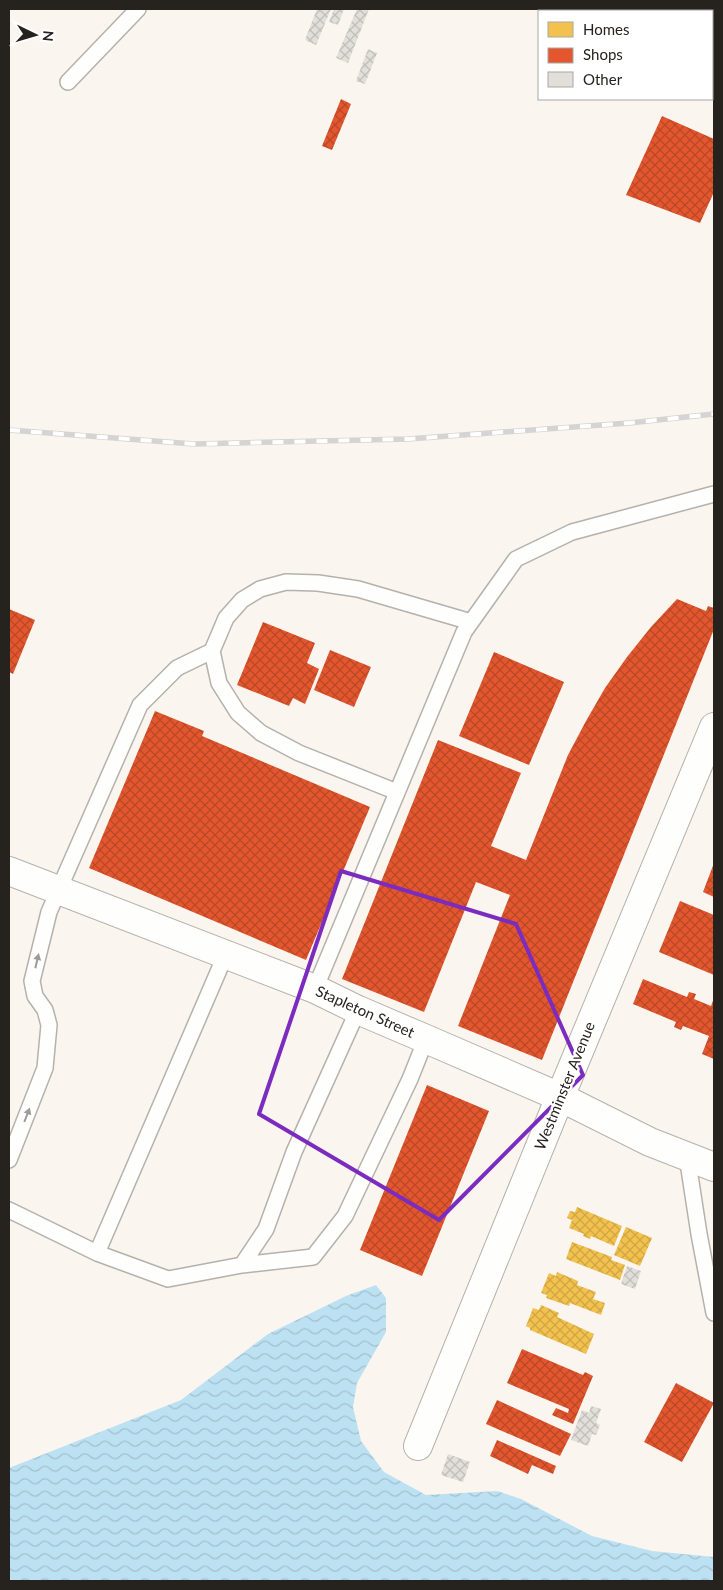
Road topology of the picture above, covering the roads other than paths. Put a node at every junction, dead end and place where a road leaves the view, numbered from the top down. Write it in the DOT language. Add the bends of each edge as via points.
graph roads {
  1 [pos="138,9"];
  2 [pos="68,82"];
  3 [pos="714,494"];
  4 [pos="472,622"];
  5 [pos="212,652"];
  6 [pos="714,728"];
  7 [pos="397,792"];
  8 [pos="9,871"];
  9 [pos="59,891"];
  10 [pos="225,956"];
  11 [pos="315,989"];
  12 [pos="358,1010"];
  13 [pos="426,1039"];
  14 [pos="560,1098"];
  15 [pos="686,1156"];
  16 [pos="9,1160"];
  17 [pos="714,1167"];
  18 [pos="9,1210"];
  19 [pos="97,1253"];
  20 [pos="242,1265"];
  21 [pos="714,1313"];
  22 [pos="418,1446"];
  1 -- 2 [label="lane"];
  3 -- 4 [label="lane" via="572,532 516,559"];
  4 -- 5 [label="lane" via="358,589 286,582 242,600 226,618"];
  4 -- 7 [label="lane" via="464,632"];
  5 -- 7 [label="lane" via="219,683 238,713 261,733 299,753"];
  5 -- 9 [label="lane" via="177,668 140,705"];
  6 -- 14 [label="street, Westminster Avenue"];
  7 -- 11 [label="lane"];
  8 -- 9 [label="street, Stapleton Street"];
  9 -- 10 [label="street, Stapleton Street"];
  16 -- 9 [label="lane, one-way" via="45,1068 49,1026 32,981 48,912"];
  10 -- 11 [label="street, Stapleton Street"];
  10 -- 19 [label="lane"];
  11 -- 12 [label="street, Stapleton Street"];
  12 -- 13 [label="street, Stapleton Street"];
  12 -- 20 [label="lane" via="294,1152 266,1229"];
  13 -- 14 [label="street, Stapleton Street"];
  13 -- 20 [label="lane" via="345,1216 312,1257"];
  14 -- 15 [label="street, Stapleton Street"];
  14 -- 22 [label="street, Westminster Avenue"];
  15 -- 17 [label="street, Stapleton Street"];
  15 -- 21 [label="lane"];
  18 -- 19 [label="lane"];
  19 -- 20 [label="lane" via="168,1279"];
}
